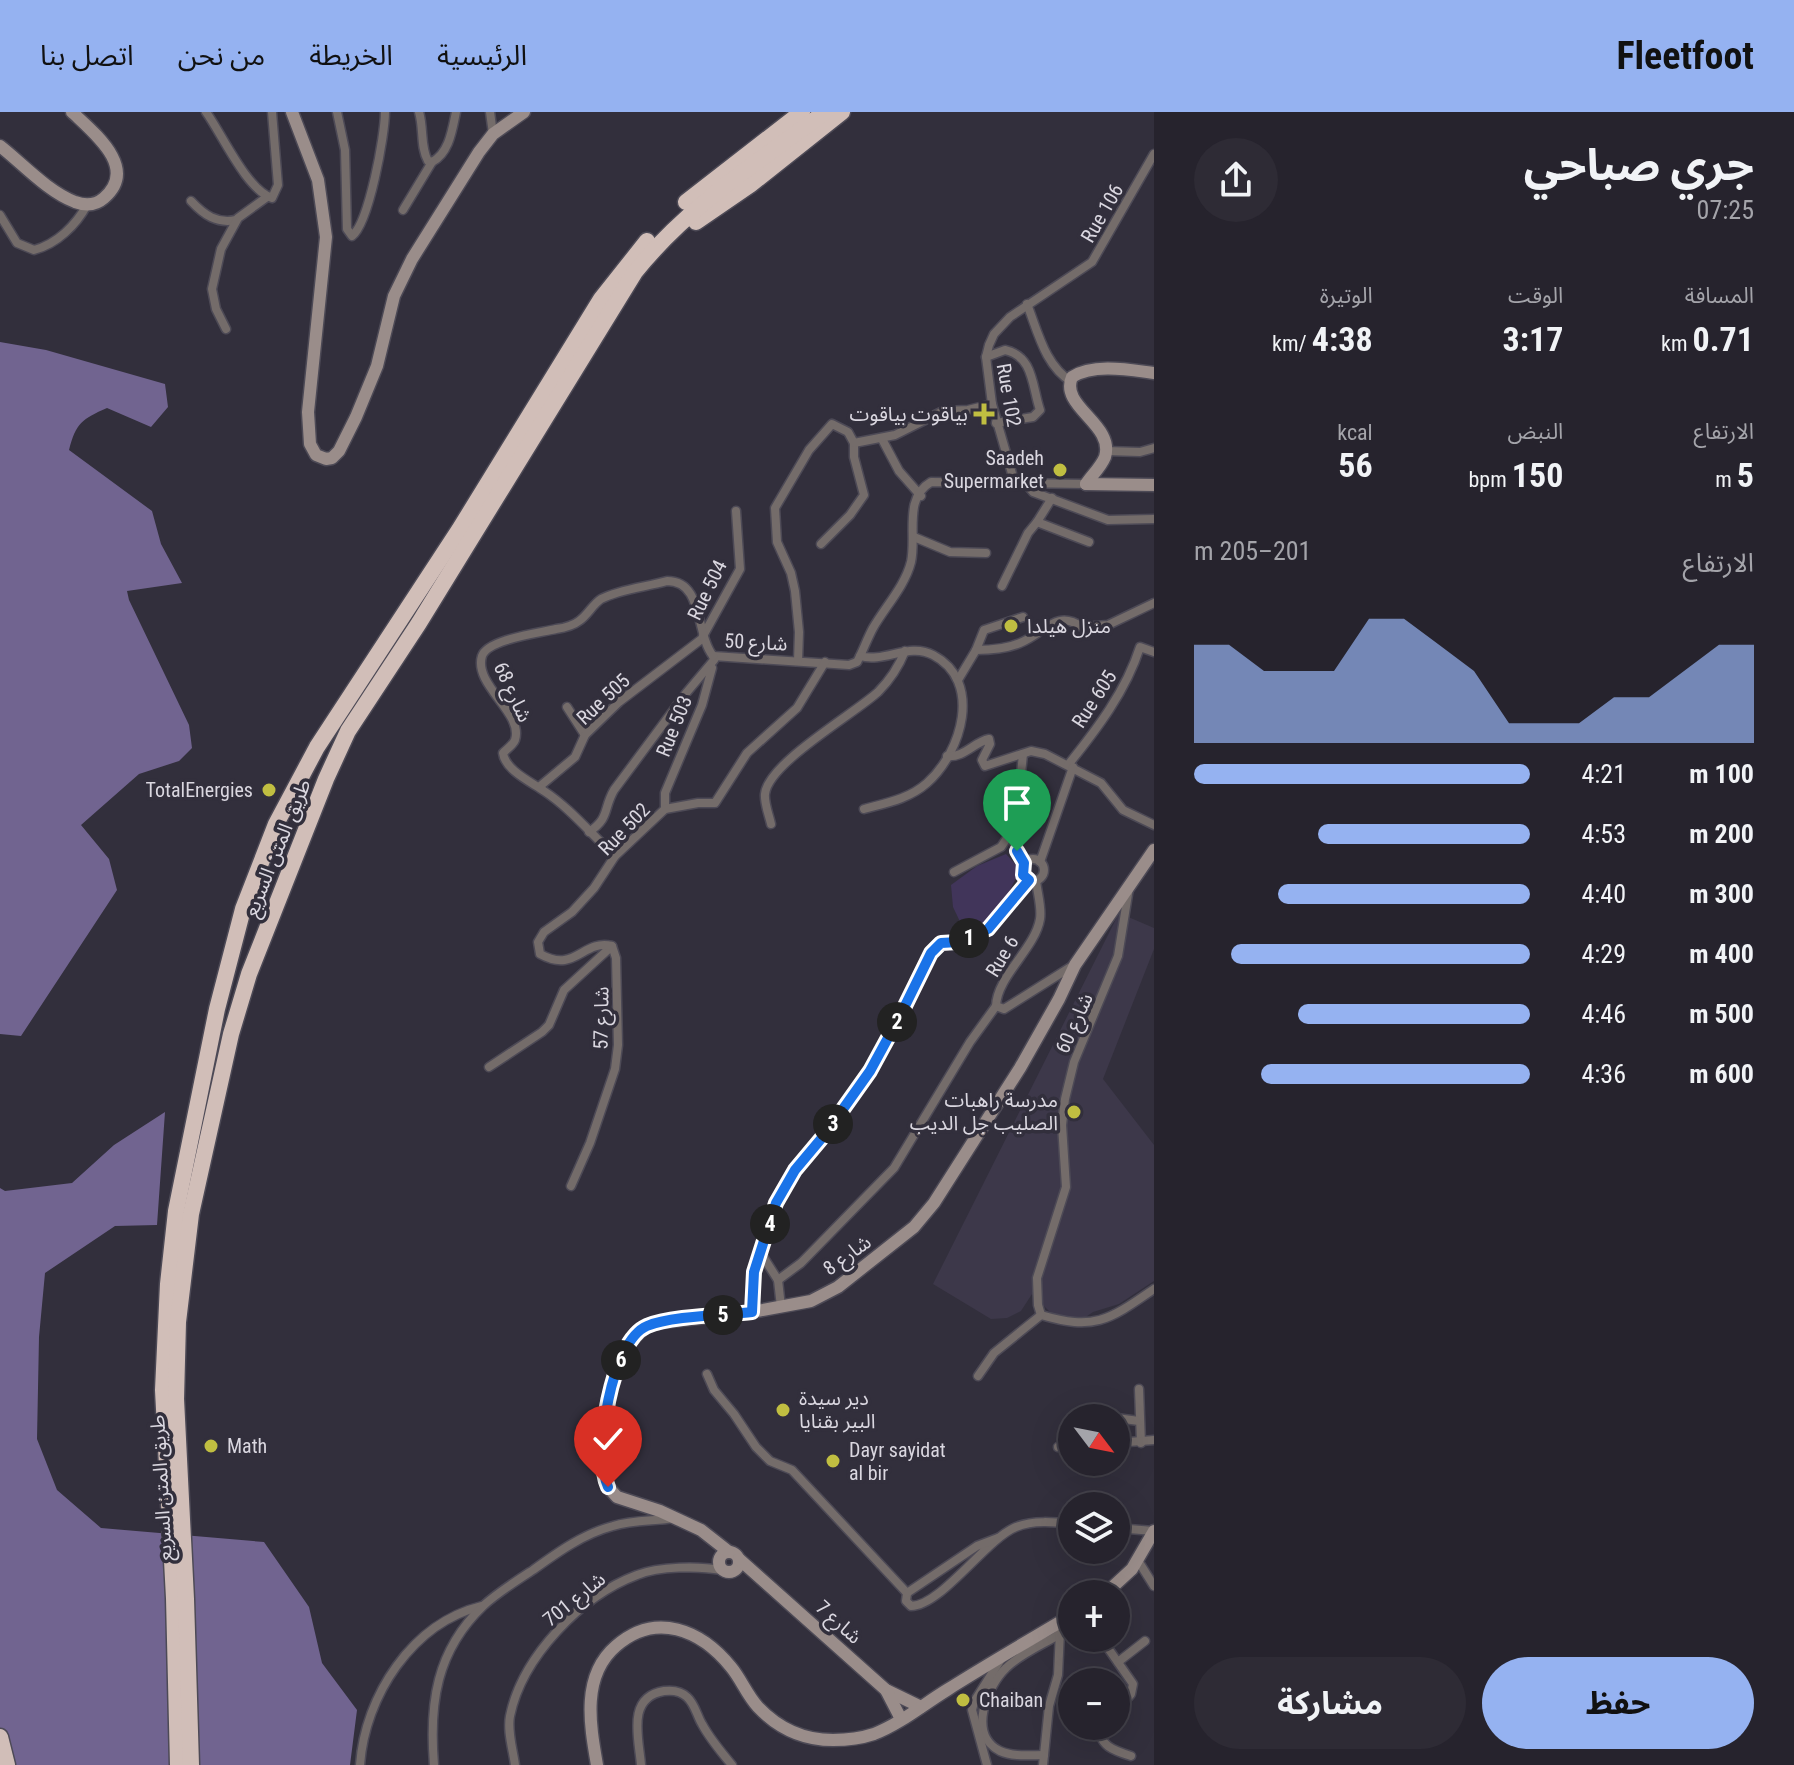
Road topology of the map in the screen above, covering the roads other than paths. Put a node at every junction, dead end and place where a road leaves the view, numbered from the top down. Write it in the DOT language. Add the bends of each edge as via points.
graph roads {
  1 [pos="72,112"];
  2 [pos="206,112"];
  3 [pos="272,112"];
  4 [pos="292,112"];
  5 [pos="337,112"];
  6 [pos="385,112"];
  7 [pos="419,112"];
  8 [pos="456,112"];
  9 [pos="490,112"];
  10 [pos="524,112"];
  11 [pos="802,112"];
  12 [pos="825,112"];
  13 [pos="842,112"];
  14 [pos="493,134"];
  15 [pos="0,146"];
  16 [pos="1154,154"];
  17 [pos="432,162"];
  18 [pos="267,197"];
  19 [pos="191,201"];
  20 [pos="87,205"];
  21 [pos="403,210"];
  22 [pos="0,215"];
  23 [pos="236,220"];
  24 [pos="625,289"];
  25 [pos="1027,304"];
  26 [pos="226,329"];
  27 [pos="986,357"];
  28 [pos="1154,373"];
  29 [pos="1073,382"];
  30 [pos="992,404"];
  31 [pos="996,423"];
  32 [pos="882,439"];
  33 [pos="854,443"];
  34 [pos="1154,448"];
  35 [pos="1106,451"];
  36 [pos="1007,461"];
  37 [pos="1005,483"];
  38 [pos="1015,484"];
  39 [pos="1086,484"];
  40 [pos="1027,485"];
  41 [pos="1154,485"];
  42 [pos="920,495"];
  43 [pos="1052,498"];
  44 [pos="736,511"];
  45 [pos="1154,519"];
  46 [pos="1037,522"];
  47 [pos="914,532"];
  48 [pos="1089,542"];
  49 [pos="821,544"];
  50 [pos="986,553"];
  51 [pos="1002,586"];
  52 [pos="1154,603"];
  53 [pos="1023,617"];
  54 [pos="703,637"];
  55 [pos="498,644"];
  56 [pos="976,650"];
  57 [pos="905,651"];
  58 [pos="1154,652"];
  59 [pos="860,656"];
  60 [pos="714,658"];
  61 [pos="970,660"];
  62 [pos="798,661"];
  63 [pos="825,662"];
  64 [pos="949,666"];
  65 [pos="958,680"];
  66 [pos="567,707"];
  67 [pos="585,735"];
  68 [pos="1023,754"];
  69 [pos="947,756"];
  70 [pos="1070,766"];
  71 [pos="539,787"];
  72 [pos="665,809"];
  73 [pos="864,809"];
  74 [pos="771,824"];
  75 [pos="1154,825"];
  76 [pos="589,832"];
  77 [pos="1011,832"];
  78 [pos="1001,847"];
  79 [pos="1154,850"];
  80 [pos="1017,851"];
  81 [pos="615,856"];
  82 [pos="1040,862"];
  83 [pos="1024,863"];
  84 [pos="954,872"];
  85 [pos="1033,880"];
  86 [pos="1130,885"];
  87 [pos="243,909"];
  88 [pos="271,917"];
  89 [pos="612,946"];
  90 [pos="1075,965"];
  91 [pos="996,1006"];
  92 [pos="489,1067"];
  93 [pos="571,1186"];
  94 [pos="762,1255"];
  95 [pos="778,1280"];
  96 [pos="1154,1289"];
  97 [pos="781,1307"];
  98 [pos="752,1312"];
  99 [pos="1041,1315"];
  100 [pos="707,1374"];
  101 [pos="978,1376"];
  102 [pos="1139,1389"];
  103 [pos="1130,1420"];
  104 [pos="1139,1421"];
  105 [pos="1154,1440"];
  106 [pos="1130,1443"];
  107 [pos="1141,1443"];
  108 [pos="675,1518"];
  109 [pos="1058,1524"];
  110 [pos="1130,1529"];
  111 [pos="1154,1531"];
  112 [pos="999,1538"];
  113 [pos="1137,1559"];
  114 [pos="727,1562"];
  115 [pos="1123,1580"];
  116 [pos="1154,1586"];
  117 [pos="907,1593"];
  118 [pos="483,1606"];
  119 [pos="449,1620"];
  120 [pos="1058,1629"];
  121 [pos="1058,1629"];
  122 [pos="462,1630"];
  123 [pos="1145,1641"];
  124 [pos="1059,1652"];
  125 [pos="1111,1652"];
  126 [pos="1004,1655"];
  127 [pos="1118,1662"];
  128 [pos="1122,1668"];
  129 [pos="886,1690"];
  130 [pos="921,1707"];
  131 [pos="901,1719"];
  132 [pos="0,1737"];
  133 [pos="1102,1740"];
  134 [pos="1131,1756"];
  135 [pos="1043,1760"];
  136 [pos="7,1765"];
  137 [pos="178,1765"];
  138 [pos="191,1765"];
  139 [pos="360,1765"];
  140 [pos="434,1765"];
  141 [pos="515,1765"];
  142 [pos="597,1765"];
  143 [pos="641,1765"];
  144 [pos="732,1765"];
  145 [pos="987,1765"];
  1 -- 20 [label="street" via="116,164 112,191 97,204"];
  2 -- 18 [label="street"];
  3 -- 18 [label="street" via="278,185"];
  4 -- 14 [label="street" via="318,180 326,237 308,412 310,444 326,459 339,451 372,381 388,314 407,268 460,178"];
  5 -- 6 [label="street" via="345,150 347,229 352,236 382,151"];
  7 -- 17 [label="street" via="424,153"];
  8 -- 17 [label="street" via="448,143"];
  9 -- 14 [label="street"];
  10 -- 14 [label="street"];
  11 -- 87 [label="highway, طريق المتن السريع" via="675,211 601,299 317,747 276,824"];
  12 -- 24 [label="highway, طريق المتن السريع" via="707,197 652,251"];
  13 -- 24 [label="highway" via="706,213"];
  15 -- 20 [label="street" via="62,194"];
  16 -- 25 [label="street, Rue 106" via="1092,262"];
  17 -- 21 [label="street"];
  18 -- 23 [label="street"];
  19 -- 23 [label="street" via="219,221"];
  20 -- 22 [label="street" via="64,232 34,250 17,243"];
  23 -- 26 [label="street" via="213,277 213,298"];
  24 -- 88 [label="highway, طريق المتن السريع" via="348,731"];
  25 -- 27 [label="street, Rue 102" via="994,334"];
  25 -- 29 [label="street" via="1050,363"];
  27 -- 30 [label="street, Rue 102"];
  27 -- 31 [label="street" via="1005,350 1018,355 1034,377 1040,410 1033,417"];
  28 -- 29 [label="street" via="1094,371"];
  29 -- 35 [label="street" via="1077,401 1102,433"];
  30 -- 31 [label="street, Rue 102"];
  30 -- 32 [label="street" via="943,411"];
  31 -- 36 [label="street, Rue 102"];
  32 -- 33 [label="street"];
  32 -- 42 [label="street"];
  33 -- 49 [label="street" via="864,495"];
  33 -- 62 [label="street" via="848,432 828,426 775,508 777,542 795,591"];
  34 -- 35 [label="street"];
  35 -- 39 [label="street"];
  36 -- 37 [label="street, Rue 102"];
  36 -- 38 [label="street, Rue 102"];
  37 -- 38 [label="street"];
  37 -- 42 [label="street" via="953,481"];
  38 -- 40 [label="street"];
  39 -- 40 [label="street"];
  39 -- 41 [label="street"];
  40 -- 43 [label="street"];
  42 -- 47 [label="street"];
  43 -- 45 [label="street" via="1108,520"];
  43 -- 46 [label="street"];
  44 -- 54 [label="street, Rue 504" via="740,569"];
  46 -- 48 [label="street"];
  46 -- 51 [label="street"];
  47 -- 50 [label="street" via="950,552"];
  47 -- 59 [label="street" via="908,572"];
  52 -- 56 [label="street" via="1100,627 1058,621 1022,643"];
  53 -- 56 [label="street" via="984,630"];
  54 -- 55 [label="street, شارع 50" via="691,593 682,583 667,581 616,593 594,604 578,622"];
  54 -- 60 [label="street, شارع 50"];
  54 -- 67 [label="street, Rue 505"];
  55 -- 71 [label="street, شارع 68" via="486,649 482,665 515,731 502,756"];
  56 -- 61 [label="street"];
  57 -- 59 [label="street, شارع 50" via="879,659"];
  57 -- 64 [label="street" via="926,651"];
  57 -- 74 [label="street" via="874,695 780,770 765,792"];
  58 -- 70 [label="street, Rue 605" via="1140,647 1111,707"];
  59 -- 63 [label="street, شارع 50" via="849,665"];
  60 -- 62 [label="street, شارع 50"];
  60 -- 72 [label="street, Rue 503" via="702,705 665,793"];
  60 -- 76 [label="street" via="614,790 605,819"];
  61 -- 64 [label="street"];
  61 -- 65 [label="street"];
  62 -- 63 [label="street, شارع 50"];
  63 -- 72 [label="street, Rue 502" via="797,708 747,753 715,803"];
  64 -- 65 [label="street"];
  65 -- 69 [label="street" via="962,715"];
  66 -- 67 [label="street"];
  67 -- 71 [label="street, Rue 505" via="575,757"];
  68 -- 69 [label="street" via="985,766 989,739"];
  68 -- 70 [label="street" via="1045,754"];
  68 -- 77 [label="street"];
  69 -- 73 [label="street" via="917,790"];
  70 -- 75 [label="street" via="1101,783 1123,810"];
  70 -- 82 [label="street, Rue 605"];
  71 -- 76 [label="street"];
  72 -- 81 [label="street, Rue 502"];
  76 -- 81 [label="street"];
  77 -- 78 [label="street"];
  77 -- 80 [label="street"];
  78 -- 80 [label="street"];
  78 -- 84 [label="street"];
  79 -- 86 [label="street, شارع 8"];
  80 -- 83 [label="street"];
  81 -- 89 [label="street, Rue 502" via="582,902 544,932 538,947 551,960 569,960 602,944"];
  82 -- 83 [label="street"];
  82 -- 85 [label="street" via="1043,872"];
  83 -- 85 [label="street" via="1023,875"];
  85 -- 91 [label="street, Rue 6" via="1040,920"];
  85 -- 94 [label="street" via="988,929 941,943 931,953 870,1071 787,1182"];
  86 -- 90 [label="street, شارع 8"];
  86 -- 99 [label="street, شارع 60" via="1118,956 1074,1062 1065,1099 1066,1187 1037,1278"];
  87 -- 88 [label="highway"];
  87 -- 137 [label="highway, طريق المتن السريع" via="213,1025 176,1211 168,1284 163,1390"];
  88 -- 138 [label="highway, طريق المتن السريع" via="231,1034 191,1214 181,1289 176,1399"];
  89 -- 92 [label="street" via="564,990 542,1032"];
  89 -- 93 [label="street, شارع 57" via="619,996 615,1069"];
  90 -- 91 [label="street, Rue 6" via="1013,1006"];
  90 -- 97 [label="street, شارع 8" via="1020,1068 921,1221 838,1287 811,1301"];
  91 -- 95 [label="street" via="894,1168"];
  94 -- 95 [label="street"];
  94 -- 98 [label="street" via="752,1282"];
  95 -- 97 [label="street"];
  96 -- 99 [label="street" via="1090,1324"];
  97 -- 98 [label="street, شارع 8"];
  98 -- 108 [label="street, شارع 8" via="646,1326 623,1356 601,1433 604,1479 617,1497"];
  99 -- 101 [label="street" via="994,1353"];
  100 -- 117 [label="street" via="764,1456 792,1470"];
  102 -- 104 [label="street"];
  103 -- 104 [label="street"];
  104 -- 107 [label="street"];
  105 -- 107 [label="street"];
  106 -- 107 [label="street"];
  108 -- 114 [label="street, شارع 8" via="715,1540"];
  108 -- 118 [label="street" via="590,1534"];
  109 -- 112 [label="street" via="1029,1523"];
  110 -- 111 [label="street"];
  111 -- 113 [label="street"];
  112 -- 117 [label="street" via="977,1546"];
  112 -- 117 [label="street" via="921,1605 909,1605"];
  113 -- 115 [label="street"];
  113 -- 116 [label="street"];
  114 -- 129 [label="street, شارع 7" via="766,1583"];
  114 -- 141 [label="street, شارع 701" via="639,1574 608,1589 563,1624 517,1693 509,1719"];
  118 -- 119 [label="street"];
  118 -- 122 [label="street"];
  119 -- 122 [label="street"];
  119 -- 139 [label="street" via="411,1651 383,1686 363,1732"];
  120 -- 126 [label="street"];
  121 -- 135 [label="street" via="1005,1668 983,1713 986,1734 1001,1751"];
  122 -- 140 [label="street" via="440,1673 434,1699"];
  123 -- 127 [label="street"];
  124 -- 135 [label="street"];
  125 -- 127 [label="street"];
  126 -- 130 [label="street"];
  126 -- 145 [label="street" via="972,1710"];
  127 -- 128 [label="street"];
  129 -- 130 [label="street"];
  129 -- 131 [label="street"];
  130 -- 131 [label="street"];
  131 -- 142 [label="street" via="854,1739 796,1734 755,1704 714,1649 691,1633 661,1626 625,1638 602,1662 590,1695"];
  132 -- 136 [label="highway"];
  133 -- 134 [label="street"];
  143 -- 144 [label="street" via="636,1725 640,1707 651,1695 671,1691 690,1700"];
}
